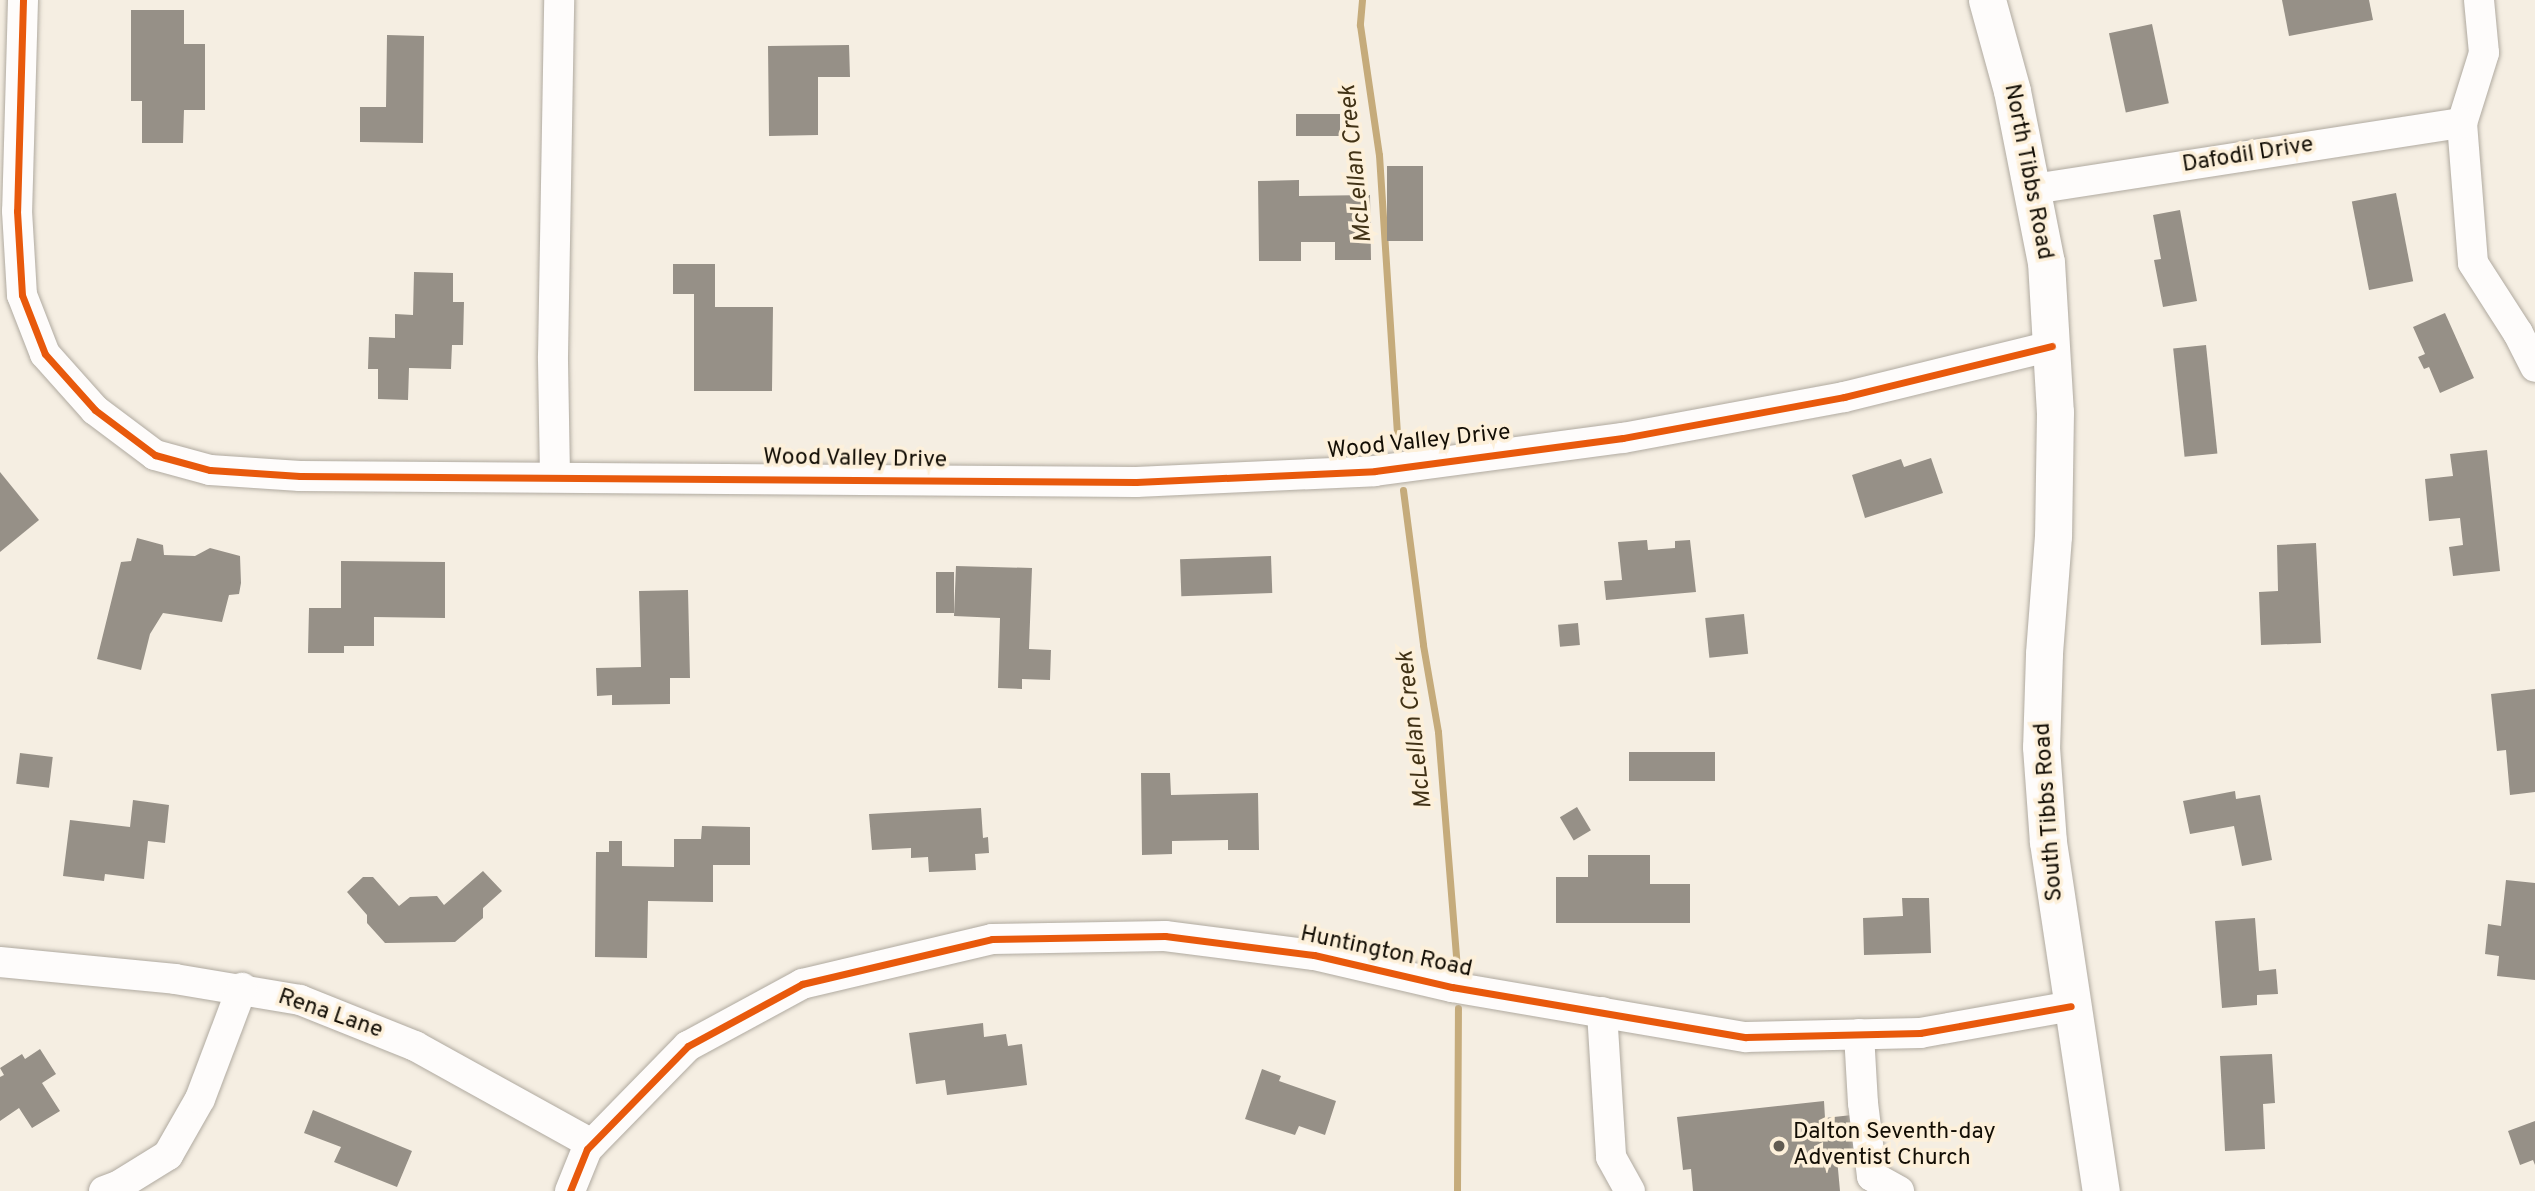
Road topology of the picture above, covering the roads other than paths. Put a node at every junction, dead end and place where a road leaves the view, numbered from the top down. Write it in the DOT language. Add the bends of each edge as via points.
graph roads {
  1 [pos="23,0"];
  2 [pos="559,0"];
  3 [pos="1987,0"];
  4 [pos="2479,0"];
  5 [pos="2462,123"];
  6 [pos="2034,189"];
  7 [pos="2526,334"];
  8 [pos="2052,346"];
  9 [pos="2535,367"];
  10 [pos="555,476"];
  11 [pos="0,962"];
  12 [pos="242,988"];
  13 [pos="2071,1006"];
  14 [pos="1602,1012"];
  15 [pos="1859,1034"];
  16 [pos="592,1144"];
  17 [pos="104,1191"];
  18 [pos="570,1191"];
  19 [pos="1630,1191"];
  20 [pos="1899,1191"];
  21 [pos="2101,1191"];
  1 -- 10 [label="street, Wood Valley Drive" via="18,211 23,295 45,354 95,410 155,455 210,470 300,476"];
  2 -- 10 [label="street"];
  3 -- 6 [label="street, North Tibbs Road"];
  4 -- 5 [label="street" via="2484,53"];
  5 -- 6 [label="street, Dafodil Drive"];
  5 -- 7 [label="street" via="2473,263"];
  6 -- 8 [label="street, North Tibbs Road" via="2046,262"];
  7 -- 9 [label="street"];
  8 -- 10 [label="street, Wood Valley Drive" via="1844,397 1623,438 1375,471 1136,482"];
  8 -- 13 [label="street, South Tibbs Road" via="2053,536 2041,747 2048,842"];
  11 -- 12 [label="street, Rena Lane"];
  12 -- 16 [label="street, Rena Lane" via="300,1000 415,1046"];
  12 -- 17 [label="street" via="200,1098 168,1155"];
  13 -- 15 [label="street, Huntington Road" via="1920,1033"];
  13 -- 21 [label="street, South Tibbs Road"];
  14 -- 15 [label="street, Huntington Road" via="1746,1037"];
  14 -- 16 [label="street, Huntington Road" via="1451,987 1314,956 1165,936 992,939 802,984 688,1046"];
  14 -- 19 [label="street" via="1611,1157"];
  15 -- 20 [label="street" via="1872,1176"];
  16 -- 18 [label="street, Huntington Road"];
}
